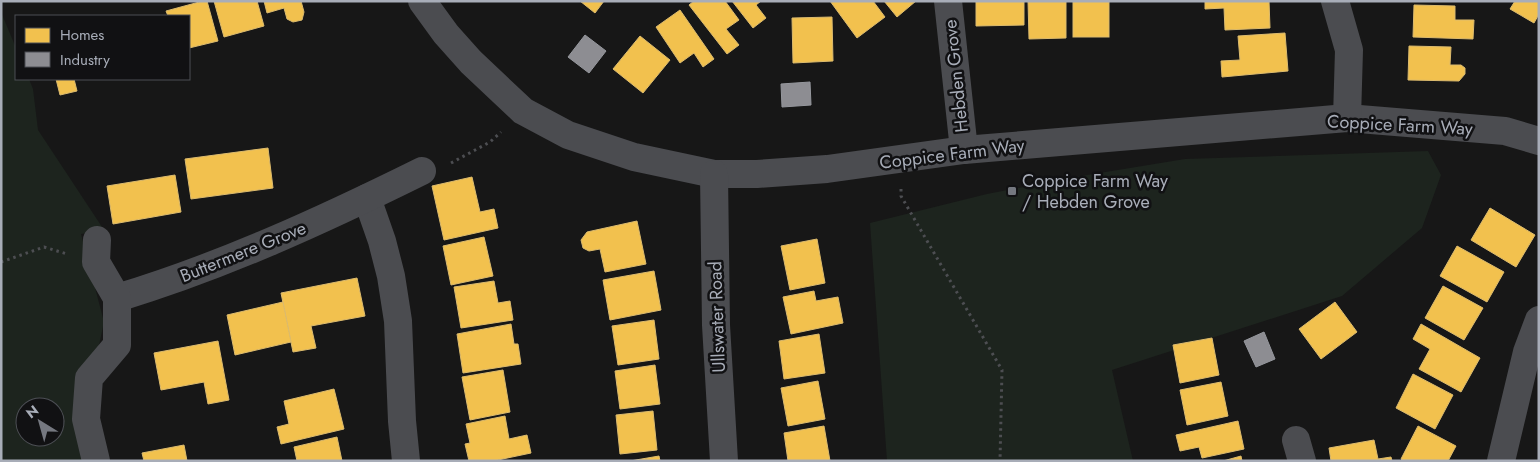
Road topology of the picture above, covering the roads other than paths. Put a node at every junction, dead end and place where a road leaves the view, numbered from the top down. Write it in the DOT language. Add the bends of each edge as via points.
graph roads {
  1 [pos="422,1"];
  2 [pos="948,1"];
  3 [pos="1335,1"];
  4 [pos="1347,118"];
  5 [pos="1539,141"];
  6 [pos="964,150"];
  7 [pos="422,171"];
  8 [pos="714,174"];
  9 [pos="367,198"];
  10 [pos="96,251"];
  11 [pos="117,298"];
  12 [pos="1539,320"];
  13 [pos="96,461"];
  14 [pos="406,461"];
  15 [pos="724,461"];
  16 [pos="1501,461"];
  1 -- 8 [label="street, Coppice Farm Way" via="471,62 523,111 568,135 625,154"];
  2 -- 6 [label="street, Hebden Grove"];
  3 -- 4 [label="street" via="1349,50"];
  4 -- 5 [label="street, Coppice Farm Way" via="1505,131"];
  4 -- 6 [label="street, Coppice Farm Way"];
  6 -- 8 [label="street, Coppice Farm Way" via="827,169"];
  7 -- 9 [label="street, Buttermere Grove"];
  8 -- 15 [label="street, Ullswater Road" via="716,325"];
  9 -- 11 [label="street, Buttermere Grove" via="206,269"];
  9 -- 14 [label="street" via="391,276 398,321"];
  10 -- 11 [label="street"];
  11 -- 13 [label="street" via="117,345 89,378 86,419"];
  12 -- 16 [label="street" via="1527,352"];
}
